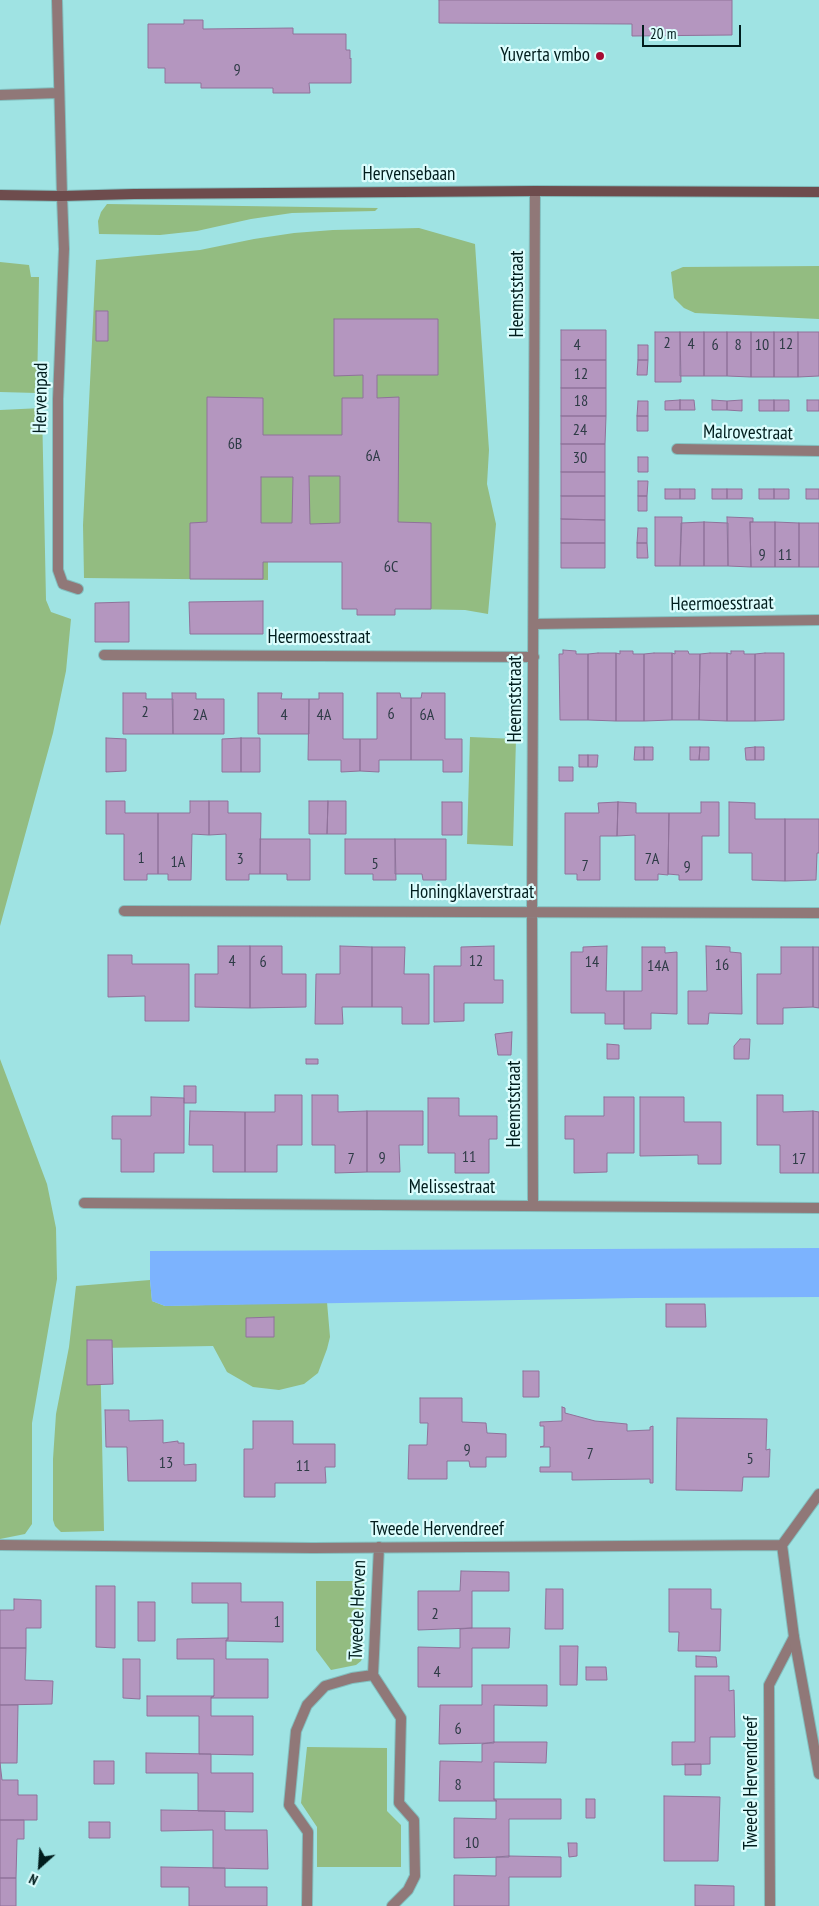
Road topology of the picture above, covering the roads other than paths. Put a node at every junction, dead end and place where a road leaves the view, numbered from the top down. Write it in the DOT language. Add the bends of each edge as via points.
graph roads {
  1 [pos="57,0"];
  2 [pos="58,93"];
  3 [pos="0,95"];
  4 [pos="536,191"];
  5 [pos="819,192"];
  6 [pos="0,195"];
  7 [pos="62,196"];
  8 [pos="676,449"];
  9 [pos="819,451"];
  10 [pos="78,589"];
  11 [pos="819,620"];
  12 [pos="534,624"];
  13 [pos="104,655"];
  14 [pos="534,657"];
  15 [pos="124,911"];
  16 [pos="532,911"];
  17 [pos="819,913"];
  18 [pos="84,1203"];
  19 [pos="533,1206"];
  20 [pos="819,1208"];
  21 [pos="819,1494"];
  22 [pos="0,1545"];
  23 [pos="782,1546"];
  24 [pos="378,1547"];
  25 [pos="794,1637"];
  26 [pos="373,1675"];
  27 [pos="819,1774"];
  28 [pos="307,1906"];
  29 [pos="392,1906"];
  30 [pos="770,1906"];
  1 -- 2 [label="street"];
  2 -- 3 [label="street"];
  2 -- 7 [label="street"];
  4 -- 5 [label="street, Hervensebaan"];
  4 -- 7 [label="street, Hervensebaan"];
  4 -- 12 [label="street, Heemststraat"];
  6 -- 7 [label="street, Hervensebaan"];
  7 -- 10 [label="street, Hervenpad" via="64,249 58,399 58,570 63,584"];
  8 -- 9 [label="street, Malrovestraat"];
  11 -- 12 [label="street, Heermoesstraat"];
  12 -- 14 [label="street, Heemststraat"];
  13 -- 14 [label="street, Heermoesstraat"];
  14 -- 16 [label="street, Heemststraat"];
  15 -- 16 [label="street, Honingklaverstraat"];
  16 -- 17 [label="street, Honingklaverstraat"];
  16 -- 19 [label="street, Heemststraat"];
  18 -- 19 [label="street, Melissestraat"];
  19 -- 20 [label="street, Melissestraat"];
  21 -- 23 [label="street"];
  22 -- 24 [label="street, Tweede Hervendreef"];
  23 -- 24 [label="street, Tweede Hervendreef"];
  23 -- 25 [label="street"];
  24 -- 26 [label="street, Tweede Herven"];
  25 -- 27 [label="street"];
  25 -- 30 [label="street, Tweede Hervendreef" via="769,1685"];
  26 -- 28 [label="street, Tweede Herven" via="325,1686 307,1705 296,1731 289,1805 308,1832"];
  26 -- 29 [label="street, Tweede Herven" via="401,1718 399,1804 414,1820 415,1876 408,1890"];
}
